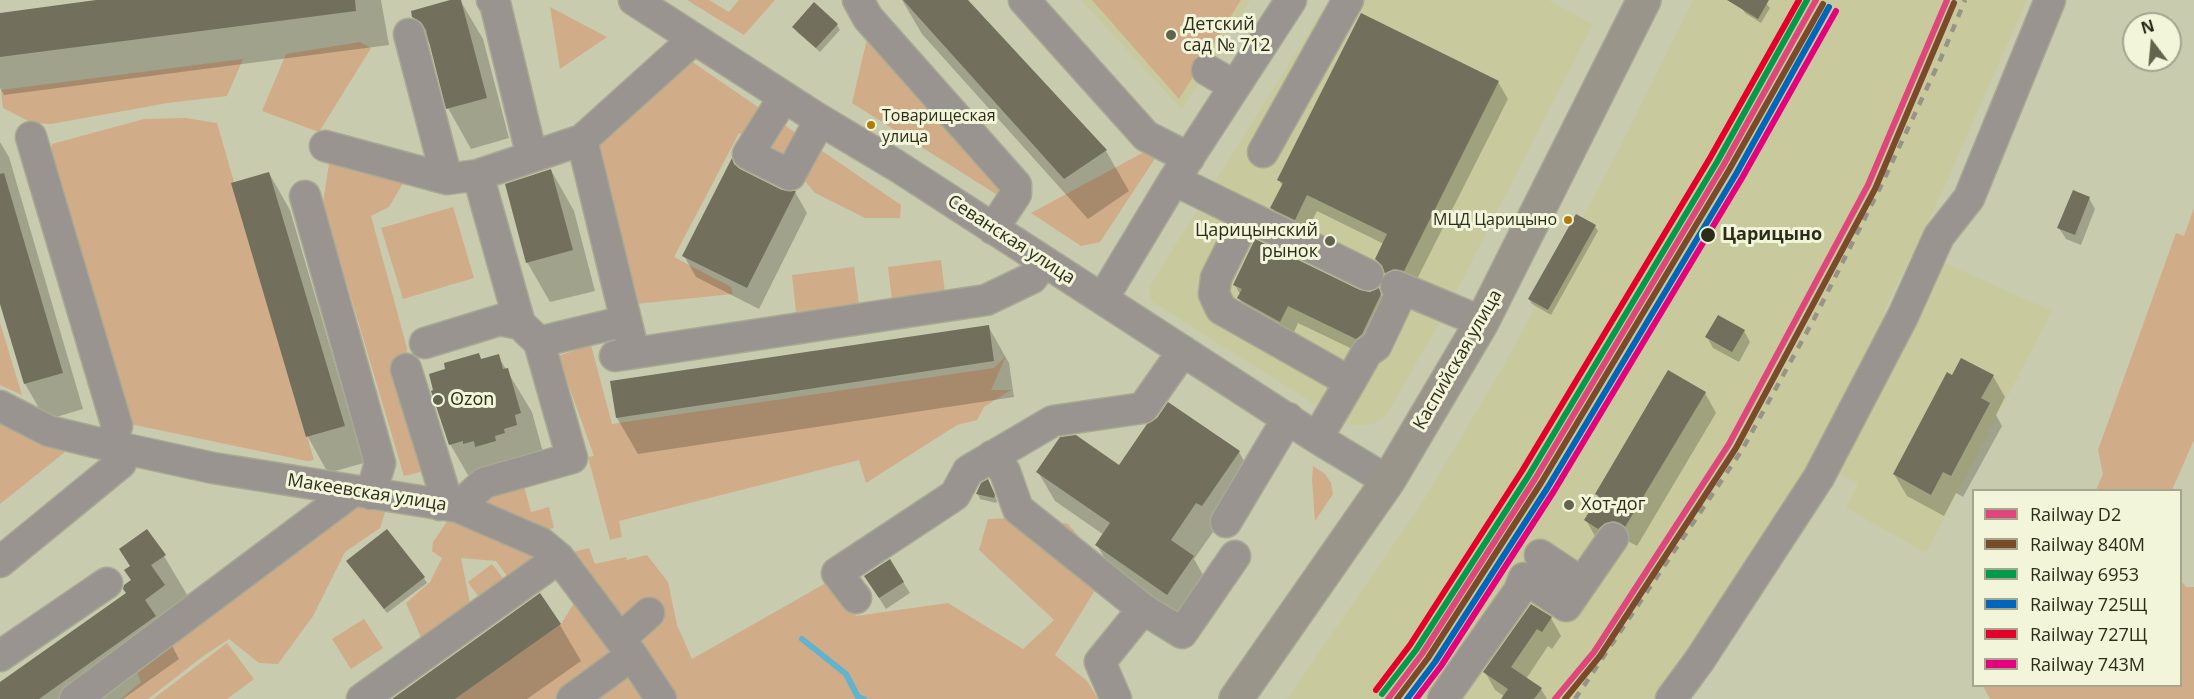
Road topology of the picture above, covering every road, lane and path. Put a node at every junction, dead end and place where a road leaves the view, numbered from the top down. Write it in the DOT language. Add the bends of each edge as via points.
graph roads {
  1 [pos="492,0"];
  2 [pos="858,0"];
  3 [pos="1024,0"];
  4 [pos="1291,0"];
  5 [pos="1348,0"];
  6 [pos="1644,0"];
  7 [pos="2050,0"];
  8 [pos="648,4"];
  9 [pos="409,34"];
  10 [pos="694,39"];
  11 [pos="1207,70"];
  12 [pos="1235,86"];
  13 [pos="784,97"];
  14 [pos="820,120"];
  15 [pos="31,137"];
  16 [pos="582,140"];
  17 [pos="325,146"];
  18 [pos="1263,152"];
  19 [pos="532,157"];
  20 [pos="1181,169"];
  21 [pos="478,175"];
  22 [pos="447,179"];
  23 [pos="305,196"];
  24 [pos="1247,216"];
  25 [pos="993,229"];
  26 [pos="1044,262"];
  27 [pos="1368,275"];
  28 [pos="1103,298"];
  29 [pos="626,321"];
  30 [pos="1482,322"];
  31 [pos="529,333"];
  32 [pos="425,343"];
  33 [pos="1183,351"];
  34 [pos="406,369"];
  35 [pos="1350,381"];
  36 [pos="0,405"];
  37 [pos="1288,418"];
  38 [pos="1317,438"];
  39 [pos="118,448"];
  40 [pos="992,456"];
  41 [pos="1388,481"];
  42 [pos="362,492"];
  43 [pos="449,506"];
  44 [pos="1226,522"];
  45 [pos="1613,538"];
  46 [pos="555,548"];
  47 [pos="1540,555"];
  48 [pos="1234,556"];
  49 [pos="0,562"];
  50 [pos="106,583"];
  51 [pos="1582,583"];
  52 [pos="856,598"];
  53 [pos="1143,609"];
  54 [pos="649,613"];
  55 [pos="626,647"];
  56 [pos="0,656"];
  57 [pos="75,699"];
  58 [pos="362,699"];
  59 [pos="572,699"];
  60 [pos="660,699"];
  61 [pos="1116,699"];
  62 [pos="1236,699"];
  63 [pos="1443,699"];
  64 [pos="1671,699"];
  1 -- 19 [label="street"];
  2 -- 25 [label="street" via="868,18 1016,185 1016,194"];
  3 -- 20 [label="street" via="1146,136"];
  4 -- 12 [label="street"];
  5 -- 18 [label="street"];
  6 -- 30 [label="main road, Каспийская улица"];
  7 -- 64 [label="street" via="1969,198 1939,236 1903,316 1819,477"];
  8 -- 10 [label="street, Севанская улица"];
  9 -- 22 [label="street"];
  10 -- 13 [label="street, Севанская улица"];
  10 -- 16 [label="street"];
  11 -- 12 [label="street"];
  12 -- 20 [label="street"];
  13 -- 14 [label="street, Севанская улица"];
  13 -- 14 [label="street" via="748,154 790,175"];
  14 -- 25 [label="street, Севанская улица"];
  15 -- 39 [label="street" via="117,426"];
  16 -- 19 [label="street"];
  16 -- 29 [label="street"];
  17 -- 22 [label="street" via="403,161"];
  19 -- 21 [label="street"];
  20 -- 24 [label="street"];
  20 -- 28 [label="street"];
  21 -- 22 [label="street"];
  21 -- 31 [label="street"];
  23 -- 42 [label="street" via="381,463"];
  24 -- 27 [label="street"];
  24 -- 35 [label="street" via="1216,278 1214,294 1221,309"];
  25 -- 26 [label="street, Севанская улица"];
  26 -- 28 [label="street, Севанская улица"];
  26 -- 29 [label="street" via="1032,278 986,300 625,355"];
  28 -- 33 [label="street, Севанская улица"];
  29 -- 31 [label="street"];
  30 -- 35 [label="street" via="1400,288 1376,346 1367,352"];
  30 -- 41 [label="main road, Каспийская улица"];
  31 -- 32 [label="street" via="500,320"];
  31 -- 43 [label="street" via="572,458 484,483"];
  33 -- 37 [label="street, Севанская улица"];
  33 -- 40 [label="street" via="1143,408 1053,421"];
  34 -- 43 [label="street"];
  35 -- 38 [label="street"];
  36 -- 39 [label="street, Макеевская улица" via="49,431"];
  37 -- 38 [label="street, Севанская улица"];
  37 -- 44 [label="street"];
  38 -- 41 [label="street, Севанская улица"];
  39 -- 42 [label="street, Макеевская улица"];
  39 -- 49 [label="street" via="121,463"];
  40 -- 52 [label="street" via="968,471 955,495 837,573"];
  40 -- 53 [label="street" via="1005,472 1018,509"];
  41 -- 62 [label="main road, Каспийская улица"];
  42 -- 43 [label="street, Макеевская улица"];
  42 -- 57 [label="street"];
  43 -- 46 [label="street, Макеевская улица"];
  45 -- 51 [label="street"];
  46 -- 55 [label="street, Макеевская улица"];
  46 -- 58 [label="street"];
  47 -- 51 [label="street"];
  48 -- 53 [label="street" via="1182,633"];
  50 -- 56 [label="street"];
  51 -- 63 [label="street" via="1566,606 1524,578 1519,591"];
  53 -- 61 [label="street" via="1100,662"];
  54 -- 55 [label="street"];
  55 -- 59 [label="street"];
  55 -- 60 [label="street, Макеевская улица"];
}
